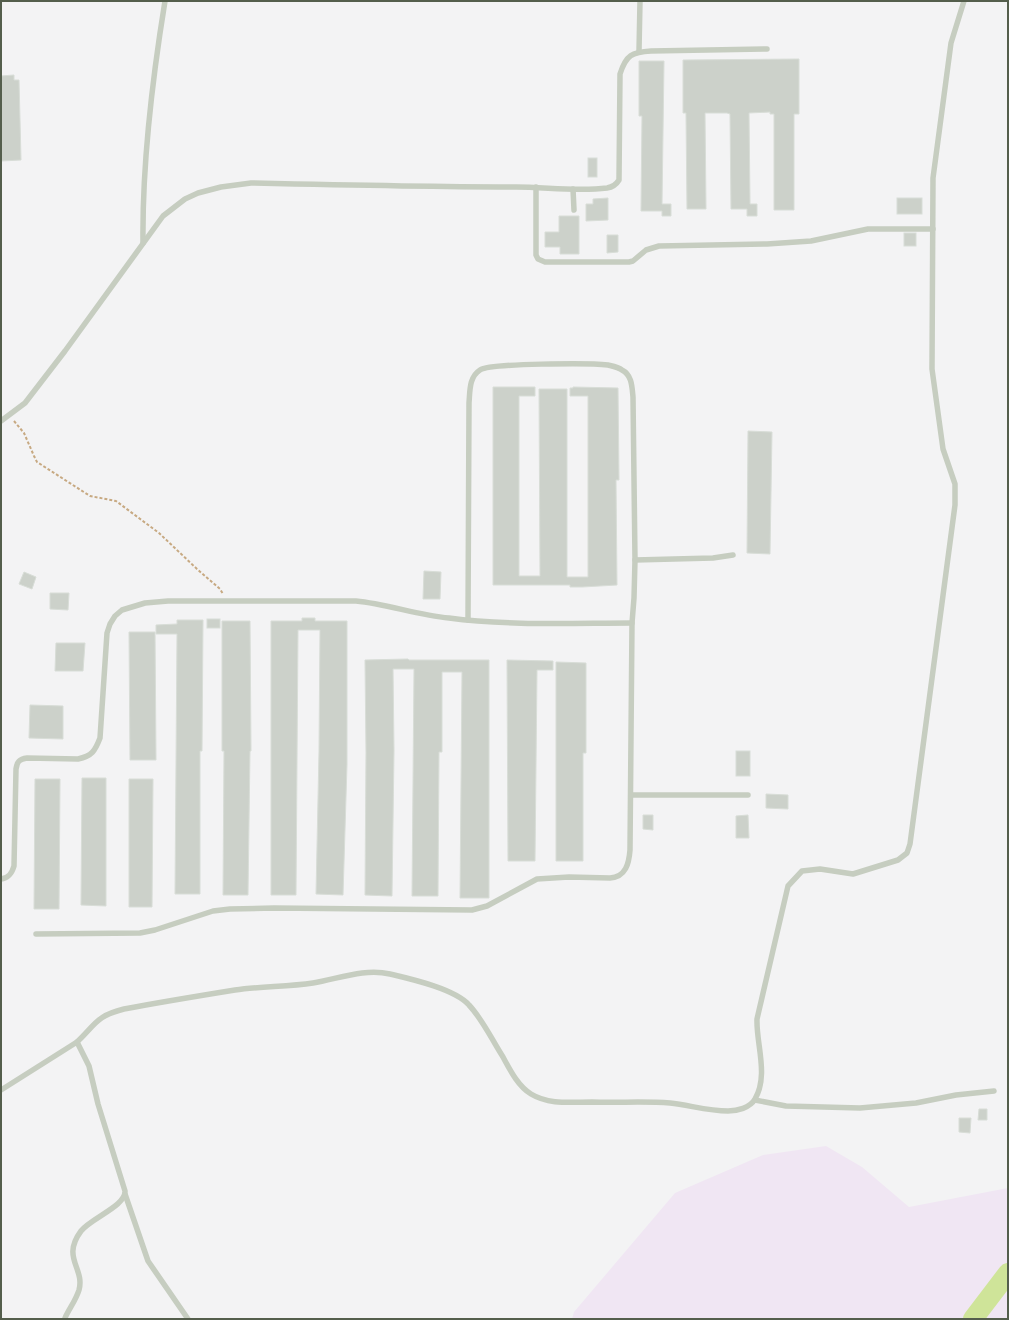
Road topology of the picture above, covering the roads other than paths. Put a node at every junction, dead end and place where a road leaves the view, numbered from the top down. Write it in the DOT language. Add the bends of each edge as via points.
graph roads {
  1 [pos="165,1"];
  2 [pos="640,1"];
  3 [pos="964,1"];
  4 [pos="767,49"];
  5 [pos="639,51"];
  6 [pos="536,187"];
  7 [pos="573,189"];
  8 [pos="574,210"];
  9 [pos="933,229"];
  10 [pos="143,243"];
  11 [pos="1,421"];
  12 [pos="733,555"];
  13 [pos="635,560"];
  14 [pos="468,620"];
  15 [pos="632,623"];
  16 [pos="631,795"];
  17 [pos="748,795"];
  18 [pos="1,879"];
  19 [pos="36,934"];
  20 [pos="77,1042"];
  21 [pos="1,1090"];
  22 [pos="994,1091"];
  23 [pos="755,1100"];
  24 [pos="125,1194"];
  25 [pos="65,1318"];
  26 [pos="188,1319"];
  1 -- 10 [label="lane" via="150,104"];
  2 -- 5 [label="lane"];
  3 -- 9 [label="lane" via="951,43 933,178"];
  4 -- 5 [label="lane"];
  5 -- 7 [label="lane" via="630,55 620,74 619,180 608,188"];
  6 -- 7 [label="lane"];
  6 -- 9 [label="lane" via="536,255 545,262 629,262 646,250 659,246 767,244 811,241 868,229"];
  6 -- 10 [label="lane" via="435,188 251,182 221,186 185,199 162,216"];
  7 -- 8 [label="lane"];
  9 -- 23 [label="lane" via="932,368 943,449 955,484 955,505 910,844 907,853 898,860 853,874 820,869 802,871 788,886 757,1019 761,1082"];
  10 -- 11 [label="lane" via="25,403"];
  12 -- 13 [label="lane"];
  13 -- 14 [label="lane" via="633,397 629,375 615,367 595,364 523,364 484,368 474,375 470,392"];
  13 -- 15 [label="lane"];
  14 -- 15 [label="lane"];
  14 -- 18 [label="lane" via="438,617 356,601 168,601 144,603 122,610 115,616 107,633 100,738 92,754 78,758 27,758 17,763 14,866 9,876"];
  15 -- 16 [label="lane"];
  16 -- 17 [label="lane"];
  16 -- 19 [label="lane" via="629,859 627,867 616,878 537,879 493,903 472,910 230,909 213,911 155,930 140,932"];
  20 -- 21 [label="lane"];
  20 -- 23 [label="lane" via="99,1019 124,1009 236,990 314,983 372,972 446,990 458,996 478,1016 519,1083 537,1097 560,1102 672,1103 728,1111 748,1106"];
  20 -- 24 [label="lane" via="89,1066"];
  22 -- 23 [label="lane" via="916,1103 860,1108 786,1106"];
  24 -- 25 [label="lane" via="122,1201 89,1223 73,1246 79,1290"];
  24 -- 26 [label="lane" via="148,1261"];
}
